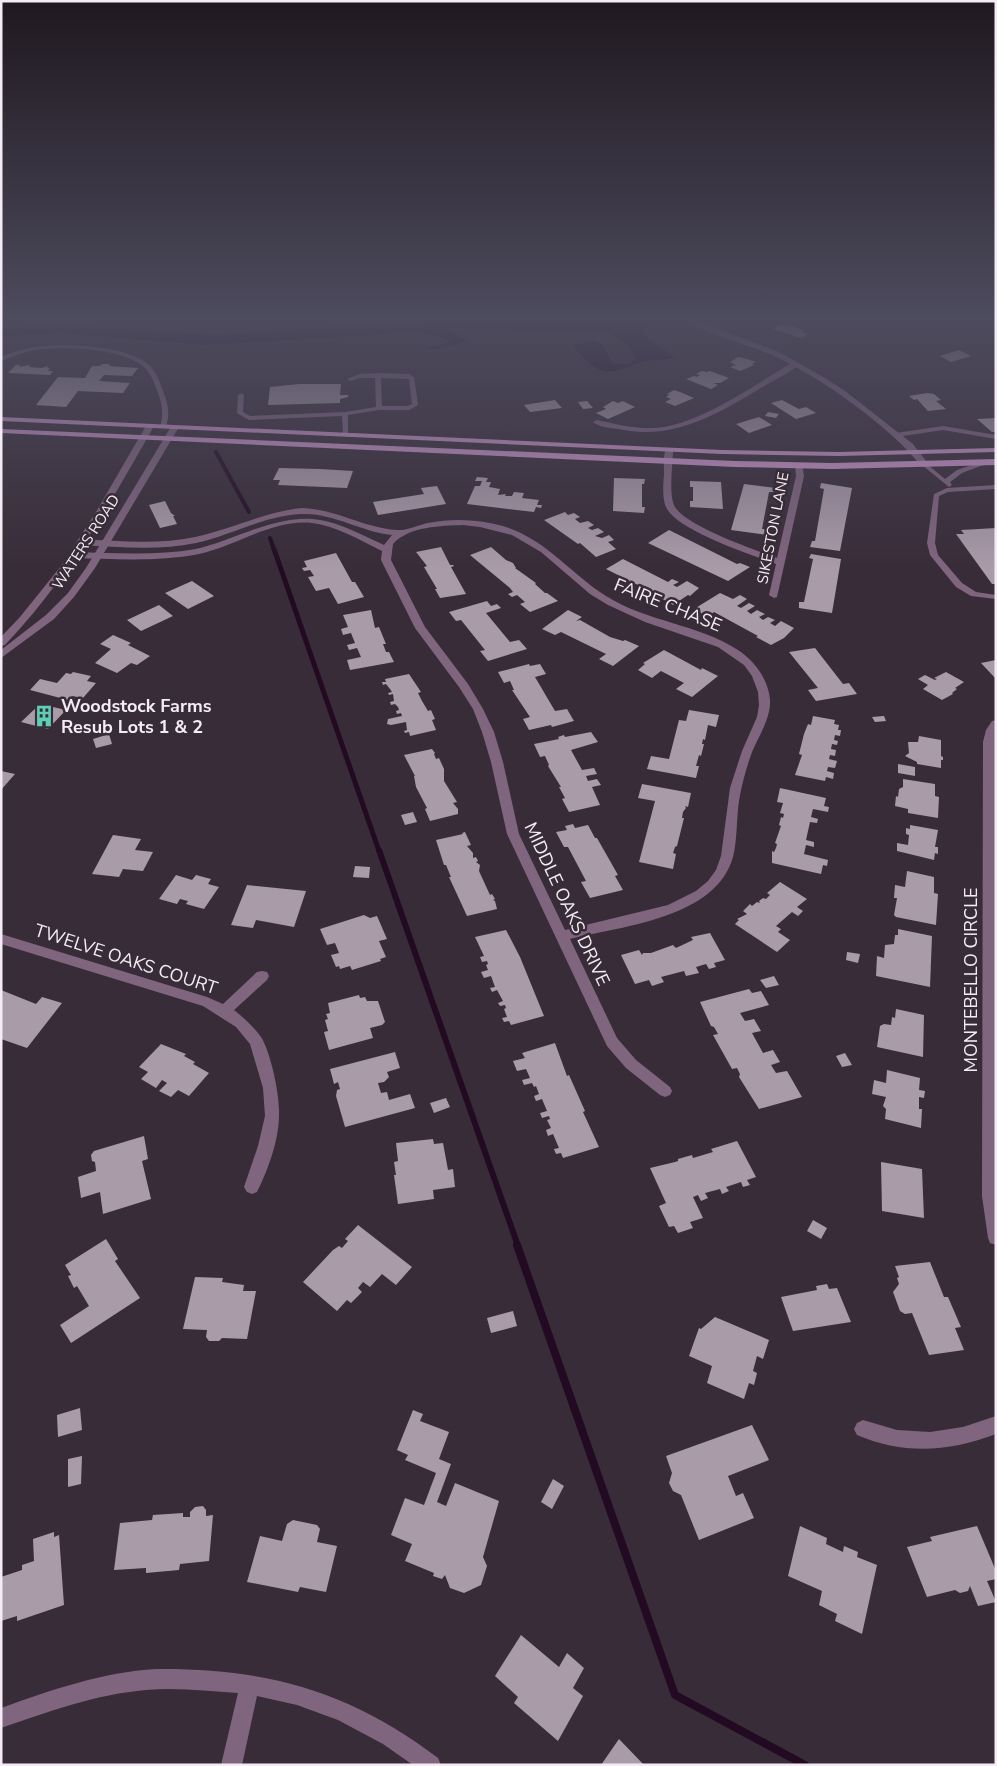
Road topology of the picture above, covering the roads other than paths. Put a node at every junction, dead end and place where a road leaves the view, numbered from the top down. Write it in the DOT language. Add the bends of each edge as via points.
graph roads {
  1 [pos="163,403"];
  2 [pos="241,403"];
  3 [pos="380,403"];
  4 [pos="415,403"];
  5 [pos="725,403"];
  6 [pos="855,403"];
  7 [pos="380,408"];
  8 [pos="345,414"];
  9 [pos="1,419"];
  10 [pos="597,422"];
  11 [pos="150,426"];
  12 [pos="162,427"];
  13 [pos="175,427"];
  14 [pos="1,430"];
  15 [pos="346,435"];
  16 [pos="896,435"];
  17 [pos="996,436"];
  18 [pos="143,437"];
  19 [pos="168,438"];
  20 [pos="669,450"];
  21 [pos="996,450"];
  22 [pos="918,453"];
  23 [pos="669,462"];
  24 [pos="996,462"];
  25 [pos="984,463"];
  26 [pos="925,465"];
  27 [pos="799,466"];
  28 [pos="947,481"];
  29 [pos="996,487"];
  30 [pos="953,490"];
  31 [pos="401,533"];
  32 [pos="81,542"];
  33 [pos="105,543"];
  34 [pos="385,549"];
  35 [pos="74,555"];
  36 [pos="97,555"];
  37 [pos="781,563"];
  38 [pos="774,595"];
  39 [pos="996,597"];
  40 [pos="1,643"];
  41 [pos="1,655"];
  42 [pos="996,723"];
  43 [pos="562,936"];
  44 [pos="1,939"];
  45 [pos="262,976"];
  46 [pos="224,1011"];
  47 [pos="665,1091"];
  48 [pos="252,1187"];
  49 [pos="996,1238"];
  50 [pos="996,1424"];
  51 [pos="863,1429"];
  52 [pos="250,1684"];
  53 [pos="1,1718"];
  54 [pos="231,1765"];
  55 [pos="430,1765"];
  1 -- 12 [label="lane" via="166,414"];
  2 -- 8 [label="lane" via="240,412 249,418"];
  3 -- 7 [label="lane"];
  4 -- 7 [label="lane" via="410,408"];
  5 -- 10 [label="street" via="699,418 672,427 633,430"];
  6 -- 16 [label="street"];
  7 -- 8 [label="lane"];
  8 -- 15 [label="lane"];
  9 -- 11 [label="main road"];
  11 -- 12 [label="main road"];
  11 -- 18 [label="street, WATERS ROAD"];
  12 -- 13 [label="main road"];
  13 -- 15 [label="main road"];
  13 -- 19 [label="street, WATERS ROAD"];
  14 -- 18 [label="main road"];
  15 -- 20 [label="main road"];
  16 -- 17 [label="lane" via="943,428"];
  16 -- 22 [label="street"];
  18 -- 19 [label="main road"];
  18 -- 32 [label="street, WATERS ROAD"];
  19 -- 23 [label="main road"];
  19 -- 33 [label="street, WATERS ROAD"];
  20 -- 22 [label="main road"];
  20 -- 23 [label="street"];
  21 -- 22 [label="main road"];
  22 -- 26 [label="street"];
  23 -- 27 [label="main road"];
  23 -- 37 [label="street" via="669,506 674,513 696,528"];
  24 -- 25 [label="main road"];
  25 -- 26 [label="main road"];
  25 -- 28 [label="lane" via="960,471"];
  26 -- 27 [label="main road"];
  26 -- 28 [label="lane"];
  27 -- 37 [label="street, SIKESTON LANE" via="800,476"];
  28 -- 30 [label="lane"];
  29 -- 30 [label="lane"];
  30 -- 39 [label="lane" via="936,495 931,543 934,555 959,585 974,594"];
  31 -- 33 [label="street" via="370,529 328,513 302,510 280,513 195,540 152,545"];
  31 -- 34 [label="street"];
  31 -- 43 [label="street, FAIRE CHASE" via="445,524 469,523 513,532 543,548 601,598 635,615 718,643 746,662 763,690 764,712 734,794 727,857 719,876 689,902 670,910"];
  32 -- 33 [label="street"];
  32 -- 35 [label="street, WATERS ROAD"];
  33 -- 36 [label="street, WATERS ROAD"];
  34 -- 36 [label="street" via="327,524 302,519 198,551 151,556"];
  34 -- 43 [label="street, MIDDLE OAKS DRIVE" via="386,560 420,628 478,709 498,762 513,834"];
  35 -- 36 [label="street"];
  35 -- 40 [label="street, WATERS ROAD" via="44,597"];
  36 -- 41 [label="street, WATERS ROAD" via="61,606"];
  37 -- 38 [label="street, SIKESTON LANE"];
  42 -- 49 [label="street, MONTEBELLO CIRCLE" via="989,742 990,1196"];
  43 -- 47 [label="street, MIDDLE OAKS DRIVE" via="612,1042 631,1064"];
  44 -- 46 [label="street, TWELVE OAKS COURT" via="207,1002"];
  45 -- 46 [label="street"];
  46 -- 48 [label="street, TWELVE OAKS COURT" via="241,1023 256,1042 270,1088 272,1116"];
  50 -- 51 [label="street" via="956,1439 936,1442 879,1436"];
  52 -- 53 [label="street" via="172,1678 130,1681 46,1702"];
  52 -- 54 [label="street"];
  52 -- 55 [label="street" via="331,1706 376,1728"];
}
